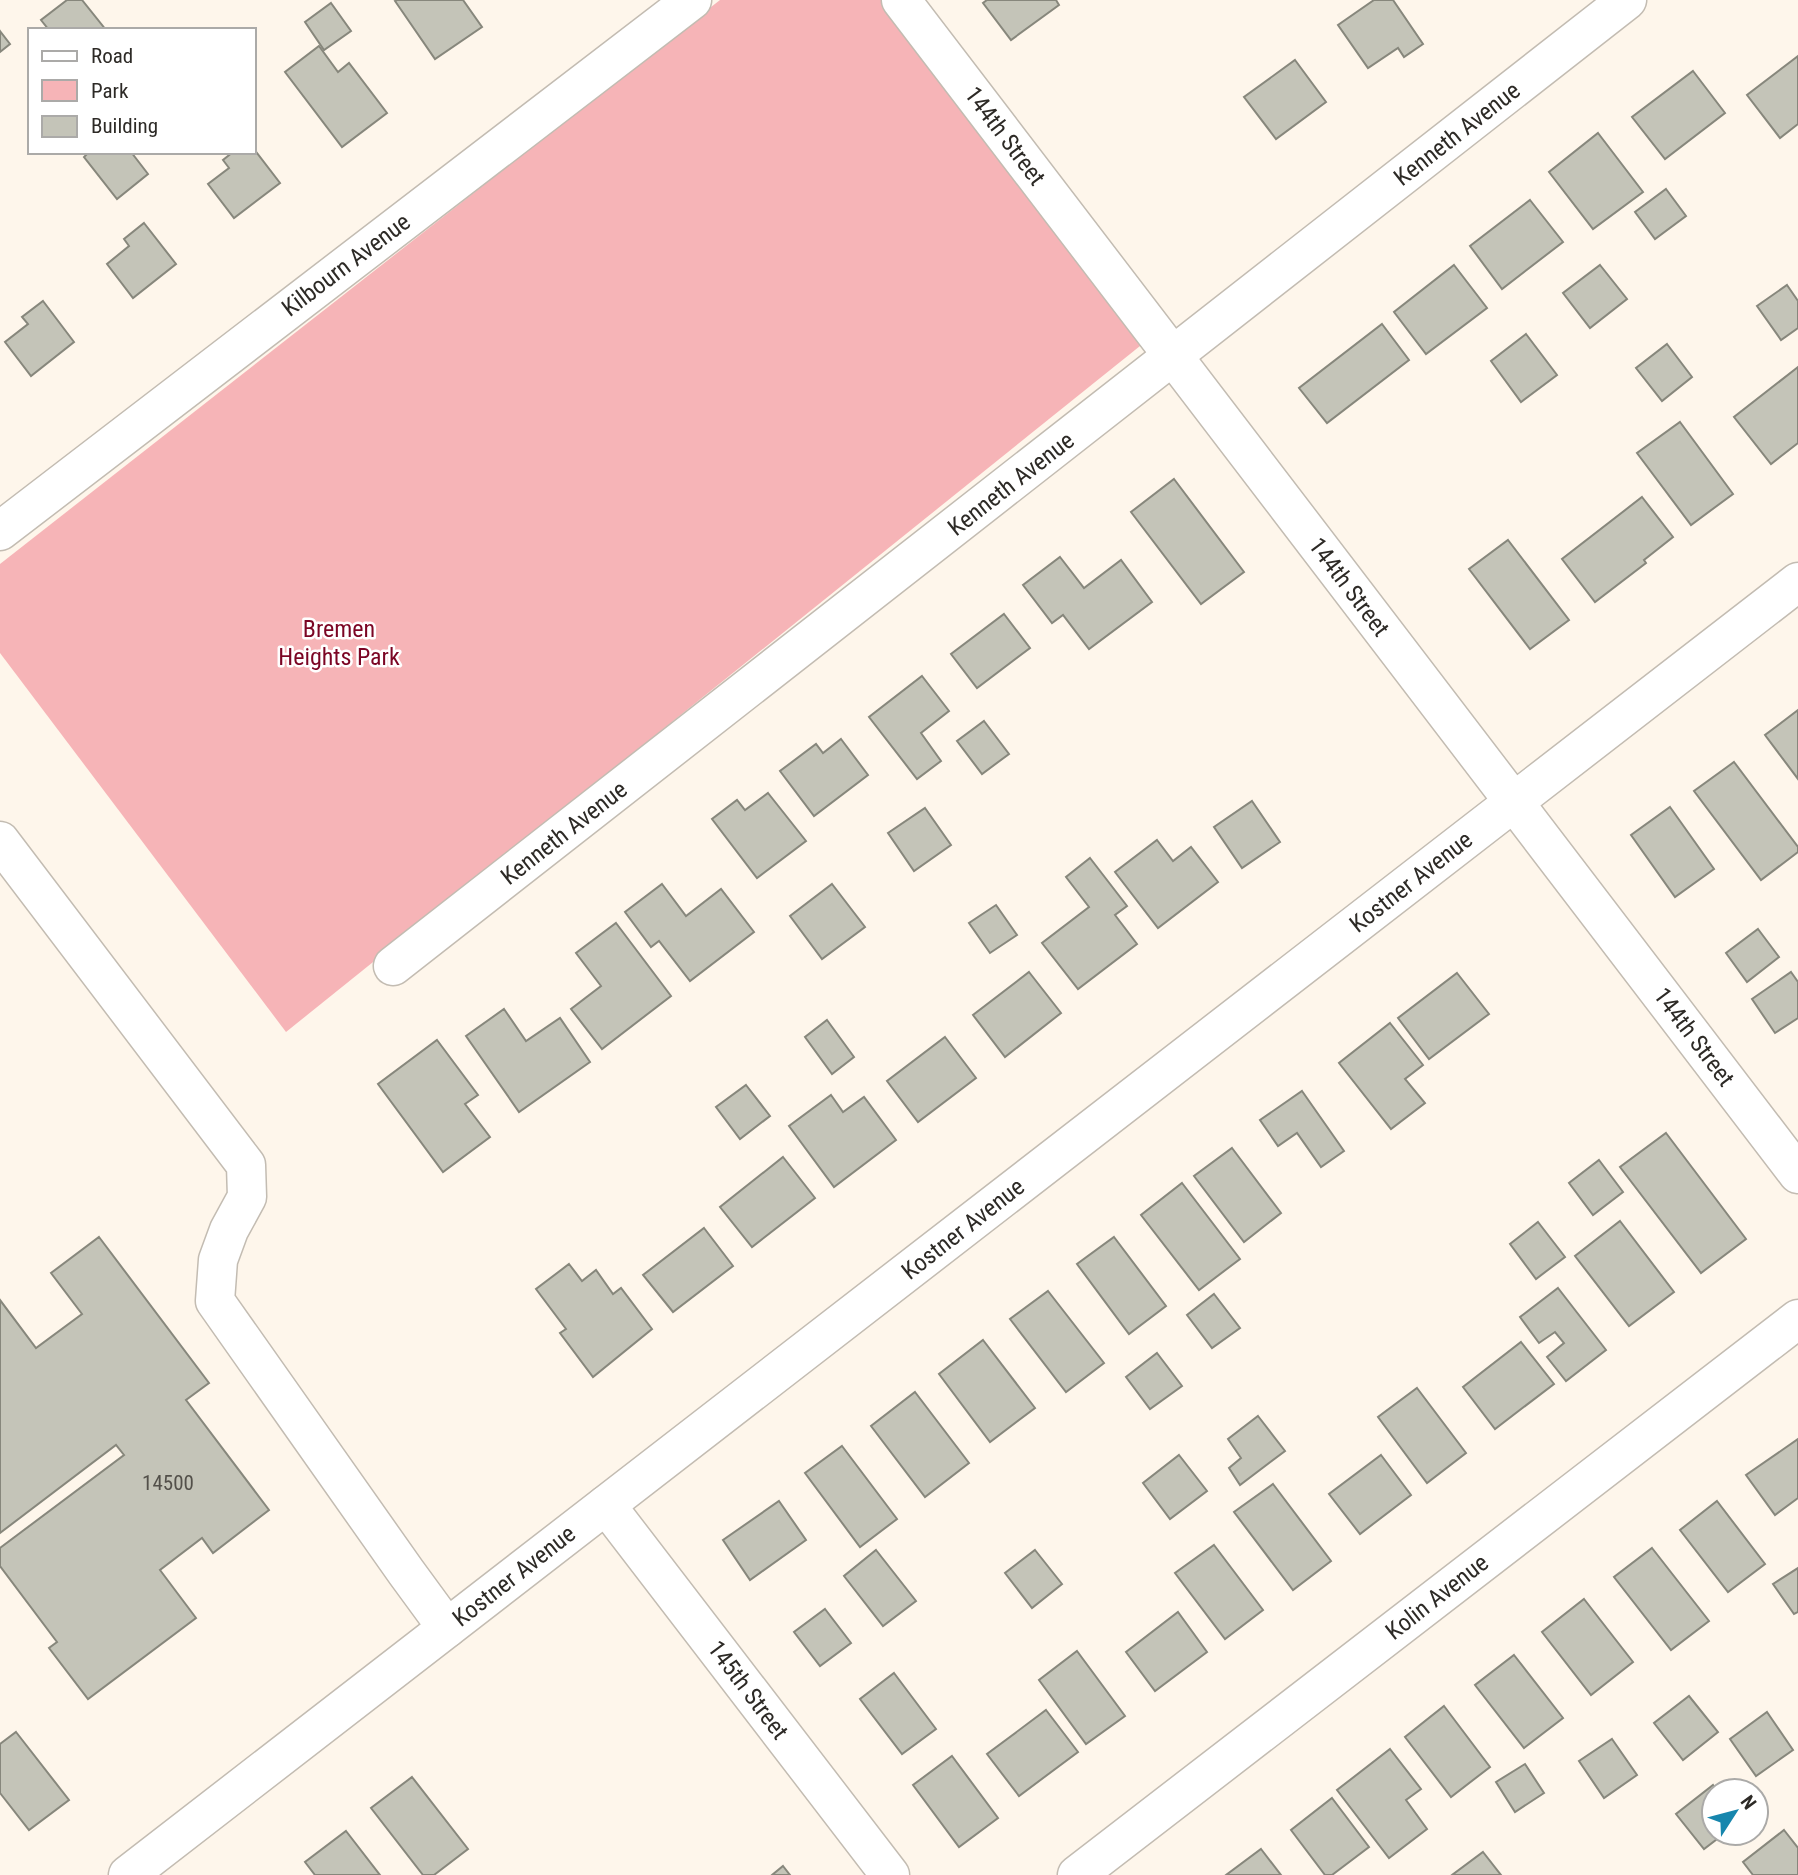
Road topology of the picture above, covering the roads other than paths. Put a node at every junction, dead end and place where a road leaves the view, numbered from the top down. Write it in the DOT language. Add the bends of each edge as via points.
graph roads {
  1 [pos="692,0"];
  2 [pos="901,0"];
  3 [pos="1627,0"];
  4 [pos="1174,357"];
  5 [pos="0,531"];
  6 [pos="1798,582"];
  7 [pos="1514,802"];
  8 [pos="0,841"];
  9 [pos="393,966"];
  10 [pos="1798,1174"];
  11 [pos="1798,1319"];
  12 [pos="606,1505"];
  13 [pos="447,1628"];
  14 [pos="128,1875"];
  15 [pos="890,1875"];
  16 [pos="1077,1875"];
  1 -- 5 [label="street, Kilbourn Avenue"];
  2 -- 4 [label="street, 144th Street"];
  3 -- 4 [label="street, Kenneth Avenue"];
  4 -- 7 [label="street, 144th Street"];
  4 -- 9 [label="street, Kenneth Avenue"];
  6 -- 7 [label="street, Kostner Avenue"];
  7 -- 10 [label="street, 144th Street"];
  7 -- 12 [label="street, Kostner Avenue"];
  8 -- 13 [label="street" via="246,1165 247,1197 218,1260 215,1301"];
  11 -- 16 [label="street, Kolin Avenue"];
  12 -- 13 [label="street, Kostner Avenue"];
  12 -- 15 [label="street, 145th Street"];
  13 -- 14 [label="street, Kostner Avenue"];
}
